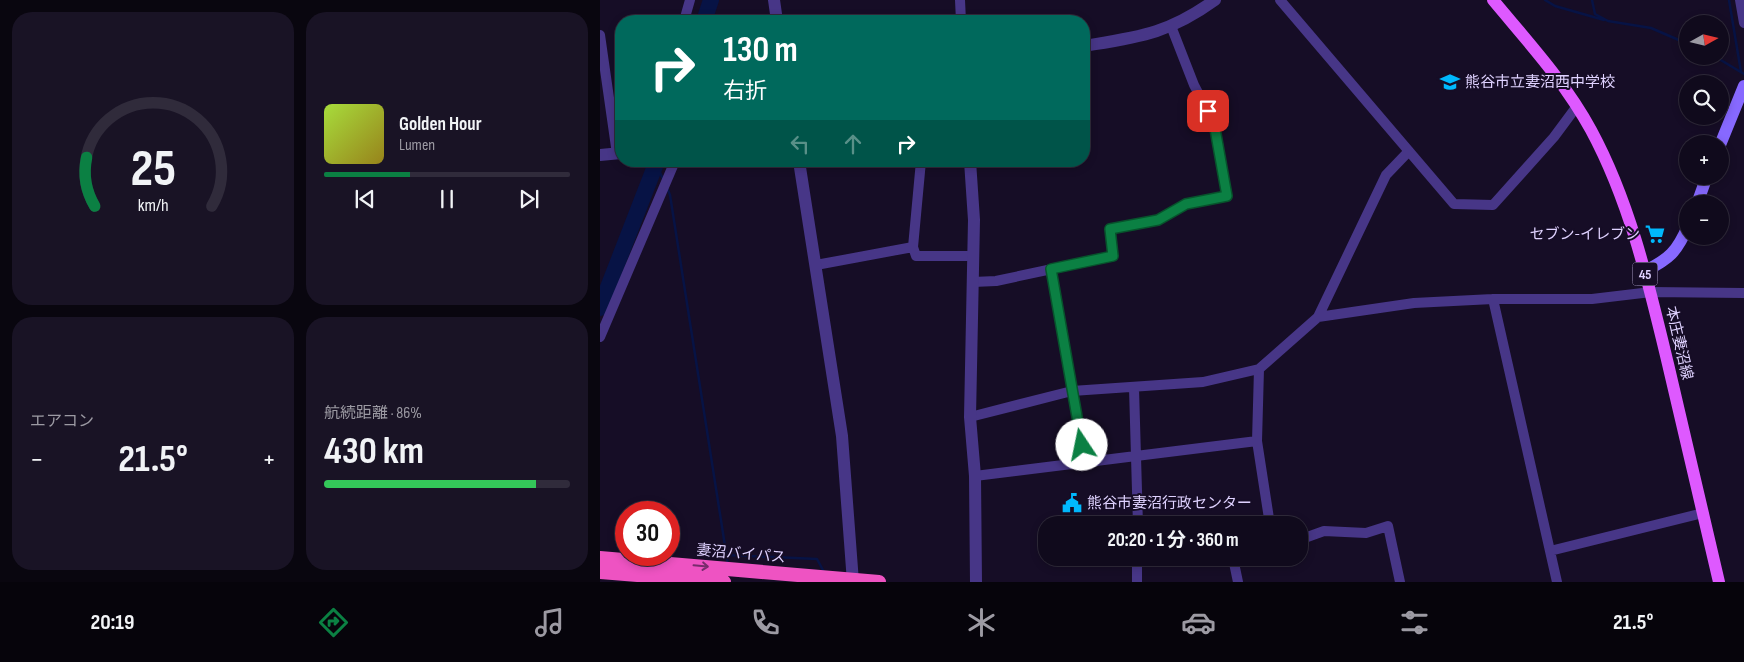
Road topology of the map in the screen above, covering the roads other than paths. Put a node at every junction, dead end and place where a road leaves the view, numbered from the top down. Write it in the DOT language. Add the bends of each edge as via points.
graph roads {
  1 [pos="690,0"];
  2 [pos="774,0"];
  3 [pos="960,0"];
  4 [pos="1215,0"];
  5 [pos="1280,0"];
  6 [pos="1493,0"];
  7 [pos="1740,0"];
  8 [pos="686,15"];
  9 [pos="776,15"];
  10 [pos="961,15"];
  11 [pos="1744,23"];
  12 [pos="1172,26"];
  13 [pos="600,35"];
  14 [pos="1090,45"];
  15 [pos="1744,86"];
  16 [pos="1576,106"];
  17 [pos="615,128"];
  18 [pos="1724,135"];
  19 [pos="1409,151"];
  20 [pos="615,153"];
  21 [pos="600,155"];
  22 [pos="672,167"];
  23 [pos="800,167"];
  24 [pos="921,167"];
  25 [pos="970,167"];
  26 [pos="1679,243"];
  27 [pos="913,247"];
  28 [pos="974,256"];
  29 [pos="816,265"];
  30 [pos="1051,269"];
  31 [pos="1644,271"];
  32 [pos="973,282"];
  33 [pos="1651,292"];
  34 [pos="1744,293"];
  35 [pos="1493,298"];
  36 [pos="1318,317"];
  37 [pos="600,337"];
  38 [pos="1259,369"];
  39 [pos="1134,388"];
  40 [pos="1072,391"];
  41 [pos="970,417"];
  42 [pos="1257,441"];
  43 [pos="1134,456"];
  44 [pos="1085,463"];
  45 [pos="975,476"];
  46 [pos="1703,513"];
  47 [pos="1137,516"];
  48 [pos="1269,516"];
  49 [pos="1308,537"];
  50 [pos="1550,551"];
  51 [pos="600,558"];
  52 [pos="1137,566"];
  53 [pos="1235,566"];
  54 [pos="600,572"];
  55 [pos="852,581"];
  56 [pos="605,582"];
  57 [pos="724,582"];
  58 [pos="879,582"];
  59 [pos="976,582"];
  60 [pos="1137,582"];
  61 [pos="1238,582"];
  62 [pos="1400,582"];
  63 [pos="1557,582"];
  64 [pos="1718,582"];
  1 -- 8 [label="street"];
  2 -- 9 [label="street"];
  3 -- 10 [label="street"];
  4 -- 12 [label="street"];
  5 -- 19 [label="street"];
  6 -- 16 [label="main road, 本庄妻沼線 / 45" via="1548,66"];
  7 -- 11 [label="street"];
  12 -- 14 [label="street" via="1146,36"];
  12 -- 30 [label="street" via="1194,85 1214,123 1227,196 1186,204 1158,220 1110,229 1113,256"];
  13 -- 17 [label="street"];
  15 -- 18 [label="main road"];
  16 -- 19 [label="street" via="1554,137 1493,205 1454,204"];
  16 -- 31 [label="main road, 本庄妻沼線 / 45" via="1592,131 1616,188"];
  19 -- 36 [label="street" via="1386,175"];
  20 -- 21 [label="street"];
  22 -- 37 [label="street"];
  23 -- 29 [label="street"];
  24 -- 27 [label="street"];
  25 -- 28 [label="street"];
  26 -- 31 [label="main road" via="1673,254 1662,263"];
  27 -- 28 [label="street" via="916,256"];
  27 -- 29 [label="street"];
  28 -- 32 [label="street"];
  29 -- 55 [label="street" via="842,436"];
  30 -- 32 [label="street" via="996,281"];
  30 -- 40 [label="street"];
  31 -- 33 [label="main road, 本庄妻沼線 / 45"];
  32 -- 41 [label="street"];
  33 -- 34 [label="street"];
  33 -- 35 [label="street" via="1592,299"];
  33 -- 46 [label="main road, 本庄妻沼線 / 45"];
  35 -- 36 [label="street" via="1414,303"];
  35 -- 50 [label="street"];
  36 -- 38 [label="street"];
  38 -- 39 [label="street" via="1203,382"];
  38 -- 42 [label="street"];
  39 -- 40 [label="street"];
  39 -- 43 [label="street"];
  40 -- 41 [label="street"];
  40 -- 44 [label="street"];
  41 -- 45 [label="street"];
  42 -- 43 [label="street"];
  42 -- 48 [label="street"];
  43 -- 44 [label="street"];
  43 -- 47 [label="street"];
  44 -- 45 [label="street"];
  45 -- 59 [label="street"];
  46 -- 50 [label="street"];
  46 -- 64 [label="main road, 本庄妻沼線 / 45"];
  49 -- 62 [label="street" via="1324,531 1366,533 1388,526"];
  50 -- 63 [label="street"];
  51 -- 55 [label="highway, 妻沼バイパス, one-way"];
  52 -- 60 [label="street"];
  53 -- 61 [label="street"];
  54 -- 56 [label="street"];
  54 -- 57 [label="highway, 妻沼バイパス"];
  55 -- 58 [label="highway, 妻沼バイパス"];
}
